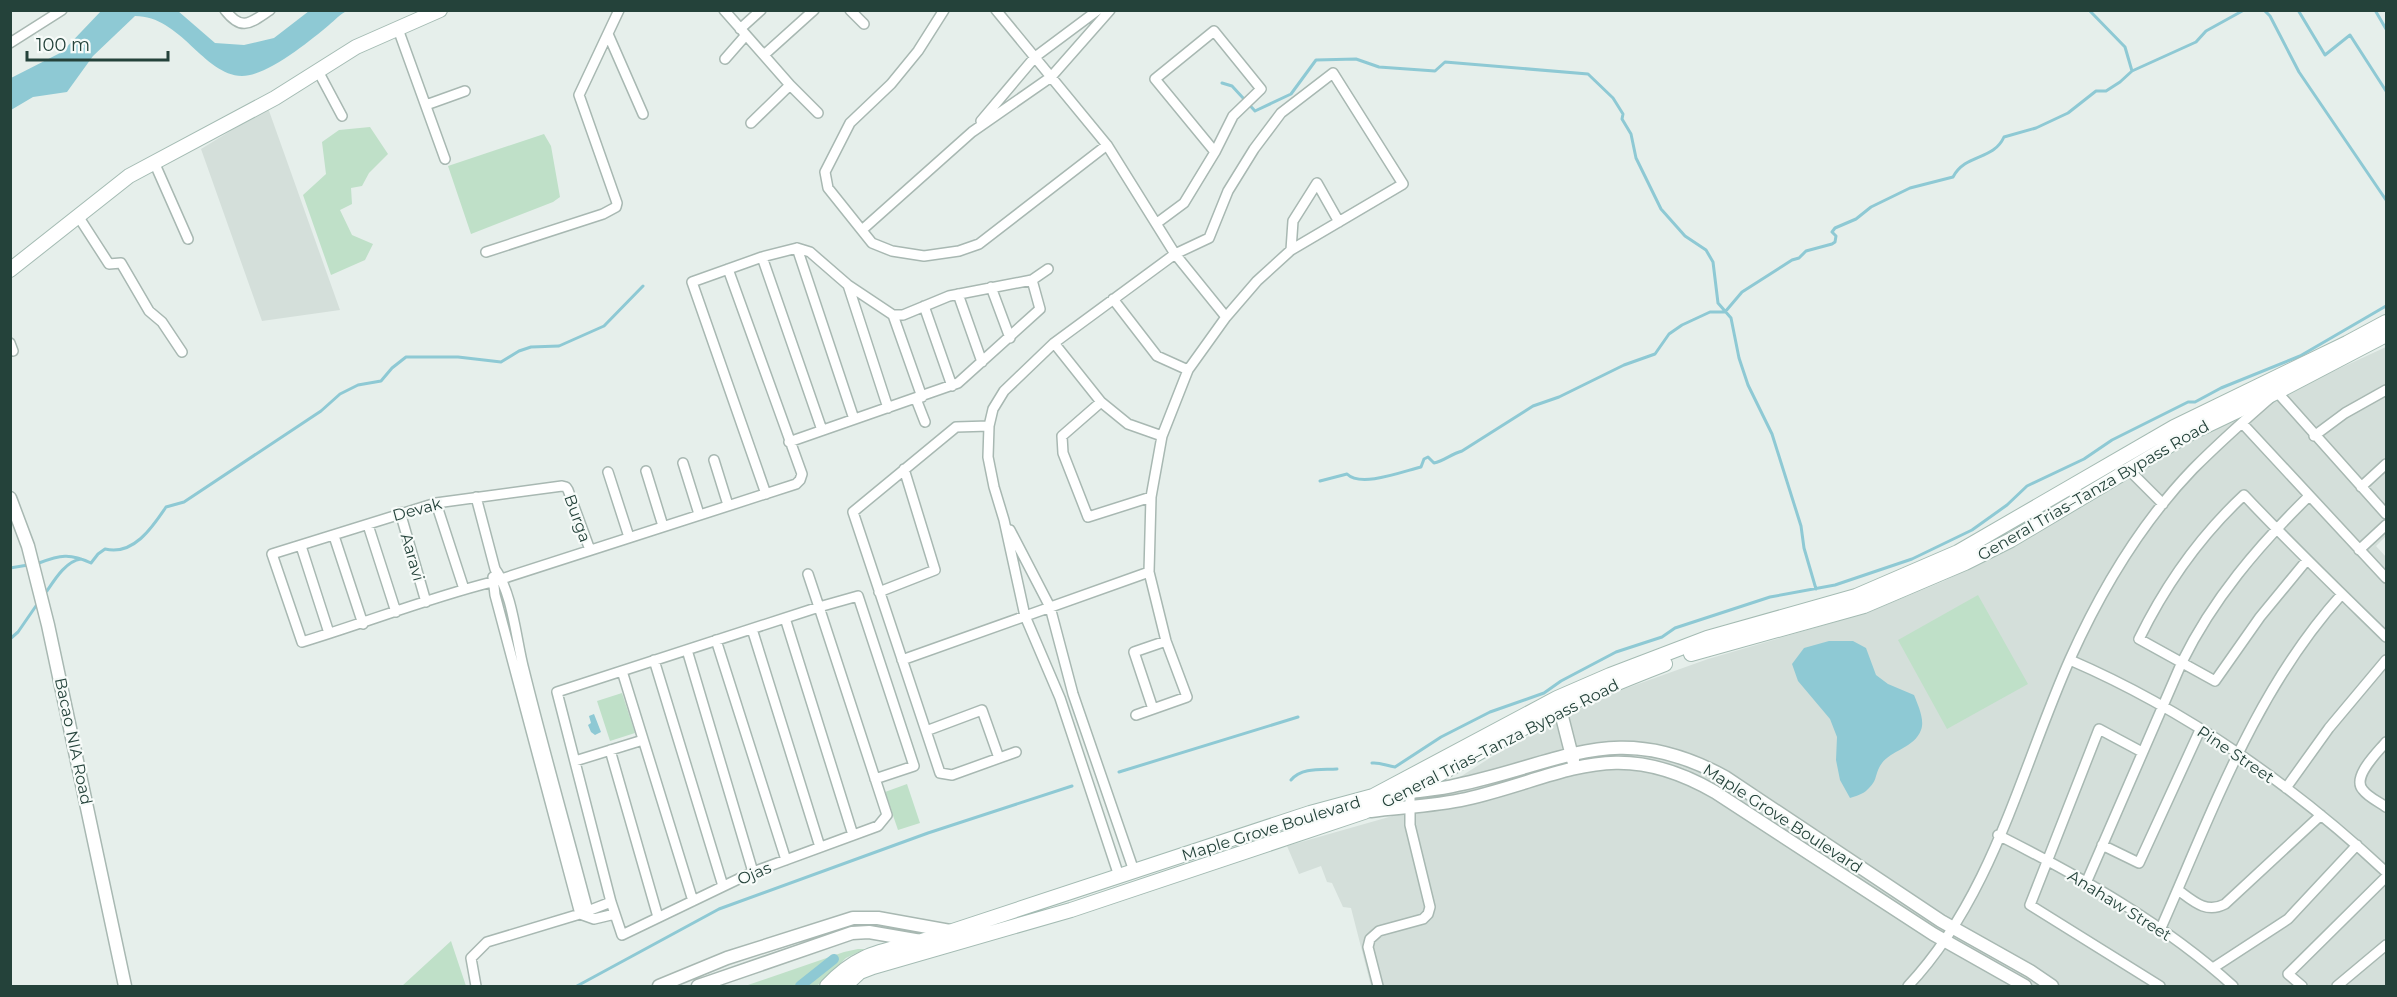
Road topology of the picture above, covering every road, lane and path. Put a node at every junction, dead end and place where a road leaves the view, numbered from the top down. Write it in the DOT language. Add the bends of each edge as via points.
graph roads {
  1 [pos="62,10"];
  2 [pos="225,10"];
  3 [pos="270,10"];
  4 [pos="440,10"];
  5 [pos="620,10"];
  6 [pos="724,10"];
  7 [pos="761,10"];
  8 [pos="814,10"];
  9 [pos="850,10"];
  10 [pos="944,10"];
  11 [pos="996,10"];
  12 [pos="1098,10"];
  13 [pos="1110,10"];
  14 [pos="864,24"];
  15 [pos="398,29"];
  16 [pos="743,32"];
  17 [pos="608,34"];
  18 [pos="10,43"];
  19 [pos="764,55"];
  20 [pos="1035,57"];
  21 [pos="725,59"];
  22 [pos="318,71"];
  23 [pos="1051,77"];
  24 [pos="790,85"];
  25 [pos="465,92"];
  26 [pos="426,105"];
  27 [pos="818,113"];
  28 [pos="644,114"];
  29 [pos="342,117"];
  30 [pos="752,123"];
  31 [pos="972,132"];
  32 [pos="1107,145"];
  33 [pos="1215,152"];
  34 [pos="445,159"];
  35 [pos="154,162"];
  36 [pos="78,216"];
  37 [pos="1339,222"];
  38 [pos="1157,224"];
  39 [pos="862,230"];
  40 [pos="188,239"];
  41 [pos="797,248"];
  42 [pos="1291,250"];
  43 [pos="486,252"];
  44 [pos="1175,254"];
  45 [pos="762,257"];
  46 [pos="728,269"];
  47 [pos="1048,269"];
  48 [pos="10,270"];
  49 [pos="1032,280"];
  50 [pos="848,285"];
  51 [pos="991,287"];
  52 [pos="958,294"];
  53 [pos="1113,299"];
  54 [pos="924,306"];
  55 [pos="893,315"];
  56 [pos="1227,317"];
  57 [pos="2386,322"];
  58 [pos="2386,335"];
  59 [pos="1010,338"];
  60 [pos="1054,343"];
  61 [pos="183,352"];
  62 [pos="982,362"];
  63 [pos="1188,370"];
  64 [pos="952,386"];
  65 [pos="2386,390"];
  66 [pos="2277,392"];
  67 [pos="919,398"];
  68 [pos="1101,402"];
  69 [pos="888,408"];
  70 [pos="854,419"];
  71 [pos="925,422"];
  72 [pos="2242,423"];
  73 [pos="989,426"];
  74 [pos="822,430"];
  75 [pos="1162,436"];
  76 [pos="2314,436"];
  77 [pos="789,442"];
  78 [pos="714,460"];
  79 [pos="683,463"];
  80 [pos="2386,464"];
  81 [pos="904,469"];
  82 [pos="2128,469"];
  83 [pos="646,471"];
  84 [pos="608,472"];
  85 [pos="566,487"];
  86 [pos="2361,487"];
  87 [pos="766,494"];
  88 [pos="1150,496"];
  89 [pos="476,497"];
  90 [pos="2308,497"];
  91 [pos="10,498"];
  92 [pos="436,503"];
  93 [pos="2163,504"];
  94 [pos="728,506"];
  95 [pos="400,512"];
  96 [pos="699,514"];
  97 [pos="2386,514"];
  98 [pos="1004,520"];
  99 [pos="368,525"];
  100 [pos="2386,525"];
  101 [pos="663,526"];
  102 [pos="2276,529"];
  103 [pos="334,536"];
  104 [pos="629,537"];
  105 [pos="301,546"];
  106 [pos="2360,549"];
  107 [pos="590,550"];
  108 [pos="2307,560"];
  109 [pos="1149,572"];
  110 [pos="808,574"];
  111 [pos="2386,578"];
  112 [pos="497,580"];
  113 [pos="464,589"];
  114 [pos="879,592"];
  115 [pos="2343,594"];
  116 [pos="426,602"];
  117 [pos="819,607"];
  118 [pos="1050,607"];
  119 [pos="396,612"];
  120 [pos="1025,616"];
  121 [pos="785,618"];
  122 [pos="363,624"];
  123 [pos="752,629"];
  124 [pos="329,633"];
  125 [pos="2386,637"];
  126 [pos="716,640"];
  127 [pos="1166,641"];
  128 [pos="687,650"];
  129 [pos="654,660"];
  130 [pos="902,660"];
  131 [pos="2070,660"];
  132 [pos="2386,660"];
  133 [pos="2182,662"];
  134 [pos="622,671"];
  135 [pos="1073,694"];
  136 [pos="1060,698"];
  137 [pos="2162,707"];
  138 [pos="1153,709"];
  139 [pos="1560,709"];
  140 [pos="1136,715"];
  141 [pos="2200,730"];
  142 [pos="926,731"];
  143 [pos="643,740"];
  144 [pos="2386,742"];
  145 [pos="610,750"];
  146 [pos="1016,752"];
  147 [pos="2142,752"];
  148 [pos="1572,753"];
  149 [pos="2238,754"];
  150 [pos="999,758"];
  151 [pos="576,761"];
  152 [pos="1575,767"];
  153 [pos="875,779"];
  154 [pos="2286,788"];
  155 [pos="1373,796"];
  156 [pos="1410,799"];
  157 [pos="2386,807"];
  158 [pos="1364,812"];
  159 [pos="2321,815"];
  160 [pos="853,835"];
  161 [pos="1998,836"];
  162 [pos="2102,845"];
  163 [pos="2357,845"];
  164 [pos="820,847"];
  165 [pos="786,860"];
  166 [pos="2048,860"];
  167 [pos="1134,871"];
  168 [pos="753,872"];
  169 [pos="2386,872"];
  170 [pos="1119,876"];
  171 [pos="2386,877"];
  172 [pos="2086,883"];
  173 [pos="723,886"];
  174 [pos="2178,890"];
  175 [pos="693,901"];
  176 [pos="610,902"];
  177 [pos="584,912"];
  178 [pos="615,914"];
  179 [pos="658,917"];
  180 [pos="1953,928"];
  181 [pos="2160,930"];
  182 [pos="951,937"];
  183 [pos="922,941"];
  184 [pos="1945,941"];
  185 [pos="2386,945"];
  186 [pos="2213,968"];
  187 [pos="125,987"];
  188 [pos="476,987"];
  189 [pos="659,987"];
  190 [pos="698,987"];
  191 [pos="827,987"];
  192 [pos="845,987"];
  193 [pos="1378,987"];
  194 [pos="1908,987"];
  195 [pos="2025,987"];
  196 [pos="2052,987"];
  197 [pos="2160,987"];
  198 [pos="2233,987"];
  199 [pos="2302,987"];
  200 [pos="2337,987"];
  1 -- 18 [label="street"];
  2 -- 3 [label="street" via="243,24"];
  4 -- 15 [label="main road"];
  5 -- 17 [label="street"];
  6 -- 16 [label="street"];
  7 -- 16 [label="street"];
  8 -- 19 [label="street"];
  9 -- 14 [label="street"];
  10 -- 39 [label="street" via="891,84 850,123 825,172 828,188"];
  11 -- 20 [label="street"];
  12 -- 20 [label="street"];
  13 -- 23 [label="street"];
  15 -- 22 [label="main road" via="356,47"];
  15 -- 26 [label="street"];
  16 -- 19 [label="street"];
  16 -- 21 [label="street"];
  17 -- 28 [label="street"];
  17 -- 43 [label="street" via="579,95 616,207"];
  19 -- 24 [label="street"];
  20 -- 23 [label="street"];
  20 -- 31 [label="street"];
  22 -- 29 [label="street"];
  22 -- 35 [label="main road"];
  23 -- 31 [label="street"];
  23 -- 32 [label="street"];
  24 -- 27 [label="street"];
  24 -- 30 [label="street"];
  25 -- 26 [label="street"];
  26 -- 34 [label="street"];
  31 -- 39 [label="street"];
  32 -- 38 [label="street"];
  32 -- 39 [label="street" via="979,244 959,251 924,256 892,251 872,243"];
  33 -- 33 [label="street" via="1233,116 1261,89 1214,31 1155,79"];
  33 -- 38 [label="street" via="1184,203"];
  35 -- 36 [label="main road" via="129,176"];
  35 -- 40 [label="street"];
  36 -- 48 [label="main road"];
  36 -- 61 [label="street" via="109,264 121,263 149,310"];
  37 -- 42 [label="street"];
  37 -- 42 [label="street" via="1317,183 1293,221"];
  37 -- 44 [label="street" via="1403,184 1333,73 1274,122 1228,191 1209,237"];
  38 -- 44 [label="street"];
  41 -- 45 [label="street"];
  41 -- 50 [label="street" via="810,252"];
  41 -- 70 [label="street"];
  42 -- 56 [label="street" via="1257,281"];
  44 -- 53 [label="street"];
  44 -- 56 [label="street"];
  45 -- 46 [label="street"];
  45 -- 74 [label="street"];
  46 -- 77 [label="street"];
  46 -- 87 [label="street" via="692,282"];
  47 -- 49 [label="street"];
  49 -- 51 [label="street"];
  49 -- 59 [label="street" via="1040,309"];
  50 -- 55 [label="street"];
  50 -- 69 [label="street"];
  51 -- 52 [label="street"];
  51 -- 59 [label="street"];
  52 -- 54 [label="street"];
  52 -- 62 [label="street"];
  53 -- 60 [label="street"];
  53 -- 63 [label="street" via="1156,356"];
  54 -- 55 [label="street"];
  54 -- 64 [label="street"];
  55 -- 67 [label="street"];
  56 -- 63 [label="street"];
  57 -- 155 [label="main road, General Trias–Tanza Bypass Road" via="2174,427 1958,552 1856,596 1707,639 1610,675 1557,698"];
  58 -- 66 [label="main road, General Trias–Tanza Bypass Road"];
  59 -- 62 [label="street"];
  60 -- 68 [label="street"];
  60 -- 73 [label="street" via="1004,391 993,409"];
  62 -- 64 [label="street"];
  63 -- 75 [label="street"];
  64 -- 67 [label="street"];
  65 -- 76 [label="street"];
  66 -- 72 [label="street"];
  66 -- 76 [label="street"];
  66 -- 82 [label="main road, General Trias–Tanza Bypass Road" via="2188,434"];
  67 -- 69 [label="street"];
  67 -- 71 [label="street"];
  68 -- 75 [label="street" via="1128,424"];
  68 -- 88 [label="street" via="1062,436 1063,453 1088,517"];
  69 -- 70 [label="street"];
  70 -- 74 [label="street"];
  72 -- 90 [label="street"];
  72 -- 93 [label="street"];
  73 -- 81 [label="street" via="956,427"];
  73 -- 98 [label="street" via="990,467"];
  74 -- 77 [label="street"];
  75 -- 88 [label="street"];
  76 -- 86 [label="street"];
  77 -- 87 [label="street" via="802,474 800,480"];
  78 -- 94 [label="street"];
  79 -- 96 [label="street"];
  80 -- 86 [label="street"];
  81 -- 114 [label="street" via="853,512"];
  81 -- 114 [label="street" via="935,570"];
  82 -- 93 [label="street"];
  82 -- 139 [label="main road, General Trias–Tanza Bypass Road" via="2011,540 1864,606 1701,650"];
  83 -- 101 [label="street"];
  84 -- 104 [label="street"];
  85 -- 89 [label="street, Devak"];
  85 -- 107 [label="street, Burga"];
  86 -- 97 [label="street"];
  87 -- 94 [label="street"];
  88 -- 109 [label="street"];
  89 -- 92 [label="street, Devak"];
  89 -- 112 [label="street"];
  90 -- 102 [label="street"];
  90 -- 106 [label="street"];
  91 -- 187 [label="street, Bacao NIA Road" via="28,546 48,625"];
  92 -- 95 [label="street, Devak"];
  92 -- 113 [label="street"];
  93 -- 131 [label="street" via="2113,574"];
  94 -- 96 [label="street"];
  95 -- 99 [label="street, Devak"];
  95 -- 116 [label="street, Aaravi"];
  96 -- 101 [label="street"];
  98 -- 118 [label="street"];
  98 -- 120 [label="street"];
  99 -- 103 [label="street, Devak"];
  99 -- 119 [label="street"];
  100 -- 106 [label="street"];
  101 -- 104 [label="street"];
  102 -- 108 [label="street"];
  102 -- 133 [label="street" via="2214,606"];
  102 -- 133 [label="street" via="2244,495 2174,578 2139,639"];
  103 -- 105 [label="street, Devak"];
  103 -- 122 [label="street"];
  104 -- 107 [label="street"];
  105 -- 124 [label="street"];
  105 -- 124 [label="street, Devak" via="272,554 302,642"];
  106 -- 111 [label="street"];
  107 -- 112 [label="street"];
  108 -- 115 [label="street"];
  108 -- 133 [label="street" via="2260,616 2215,681"];
  109 -- 118 [label="street"];
  109 -- 127 [label="street"];
  110 -- 117 [label="street"];
  112 -- 113 [label="street"];
  112 -- 177 [label="street"];
  113 -- 116 [label="street"];
  114 -- 130 [label="street"];
  115 -- 125 [label="street"];
  115 -- 149 [label="street" via="2295,652"];
  116 -- 119 [label="street"];
  117 -- 121 [label="street"];
  117 -- 153 [label="street"];
  117 -- 153 [label="street" via="858,596 914,765"];
  118 -- 120 [label="street"];
  118 -- 135 [label="street"];
  119 -- 122 [label="street"];
  120 -- 130 [label="street"];
  120 -- 136 [label="street"];
  121 -- 123 [label="street"];
  121 -- 160 [label="street"];
  122 -- 124 [label="street"];
  123 -- 126 [label="street"];
  123 -- 164 [label="street"];
  126 -- 128 [label="street"];
  126 -- 165 [label="street"];
  127 -- 138 [label="street" via="1134,652"];
  127 -- 138 [label="street" via="1187,697"];
  128 -- 129 [label="street"];
  128 -- 168 [label="street"];
  129 -- 134 [label="street"];
  129 -- 173 [label="street"];
  130 -- 142 [label="street"];
  131 -- 137 [label="street, Pine Street"];
  131 -- 161 [label="street"];
  132 -- 154 [label="street" via="2329,728"];
  133 -- 137 [label="street"];
  134 -- 143 [label="street"];
  134 -- 151 [label="street" via="557,692"];
  135 -- 136 [label="street"];
  135 -- 167 [label="street"];
  136 -- 170 [label="street"];
  137 -- 141 [label="street, Pine Street"];
  137 -- 147 [label="street"];
  138 -- 140 [label="street"];
  139 -- 148 [label="street"];
  139 -- 156 [label="main road, General Trias–Tanza Bypass Road"];
  141 -- 149 [label="street, Pine Street"];
  141 -- 162 [label="street" via="2139,863"];
  142 -- 150 [label="street" via="940,773 952,776"];
  142 -- 150 [label="street" via="982,710"];
  143 -- 145 [label="street"];
  143 -- 175 [label="street"];
  144 -- 157 [label="street" via="2359,776 2363,790"];
  145 -- 151 [label="street"];
  145 -- 179 [label="street"];
  146 -- 150 [label="street"];
  147 -- 162 [label="street"];
  147 -- 166 [label="street" via="2099,729"];
  148 -- 152 [label="street"];
  148 -- 156 [label="street, Maple Grove Boulevard"];
  148 -- 180 [label="street, Maple Grove Boulevard" via="1636,748 1673,754 1707,767"];
  149 -- 154 [label="street, Pine Street"];
  149 -- 174 [label="street"];
  151 -- 176 [label="street"];
  152 -- 156 [label="street, Maple Grove Boulevard" via="1465,799"];
  152 -- 184 [label="street, Maple Grove Boulevard" via="1638,763 1693,780"];
  153 -- 160 [label="street, Ojas" via="887,815 878,826"];
  154 -- 159 [label="street, Pine Street"];
  155 -- 156 [label="street, Maple Grove Boulevard"];
  155 -- 167 [label="main road, Maple Grove Boulevard"];
  156 -- 158 [label="main road, General Trias–Tanza Bypass Road"];
  156 -- 193 [label="street" via="1410,825 1430,910 1418,921 1372,935 1368,947"];
  158 -- 182 [label="main road, Maple Grove Boulevard" via="1071,910"];
  159 -- 163 [label="street, Pine Street"];
  159 -- 174 [label="street" via="2225,904 2202,907"];
  160 -- 164 [label="street, Ojas"];
  161 -- 166 [label="street, Anahaw Street"];
  161 -- 180 [label="street"];
  162 -- 172 [label="street"];
  163 -- 169 [label="street, Pine Street"];
  163 -- 186 [label="street" via="2288,919"];
  164 -- 165 [label="street, Ojas"];
  165 -- 168 [label="street, Ojas"];
  166 -- 172 [label="street, Anahaw Street"];
  166 -- 197 [label="street" via="2030,905"];
  167 -- 170 [label="main road, Maple Grove Boulevard"];
  168 -- 173 [label="street, Ojas"];
  170 -- 182 [label="main road, Maple Grove Boulevard"];
  171 -- 199 [label="street" via="2288,974"];
  172 -- 181 [label="street, Anahaw Street"];
  173 -- 175 [label="street, Ojas"];
  174 -- 181 [label="street"];
  175 -- 179 [label="street, Ojas"];
  176 -- 177 [label="street"];
  176 -- 178 [label="street"];
  177 -- 178 [label="street" via="594,919"];
  177 -- 188 [label="street" via="487,942 471,958"];
  178 -- 179 [label="street, Ojas" via="622,935"];
  180 -- 184 [label="street"];
  180 -- 196 [label="street, Maple Grove Boulevard"];
  181 -- 186 [label="street, Anahaw Street"];
  182 -- 183 [label="main road"];
  182 -- 189 [label="street, Maple Grove Boulevard" via="878,918 853,918 727,958"];
  182 -- 192 [label="main road" via="867,968"];
  183 -- 190 [label="street" via="852,933"];
  183 -- 191 [label="main road" via="858,960"];
  184 -- 194 [label="street"];
  184 -- 195 [label="street, Maple Grove Boulevard"];
  185 -- 200 [label="street"];
  186 -- 198 [label="street, Anahaw Street"];
}
